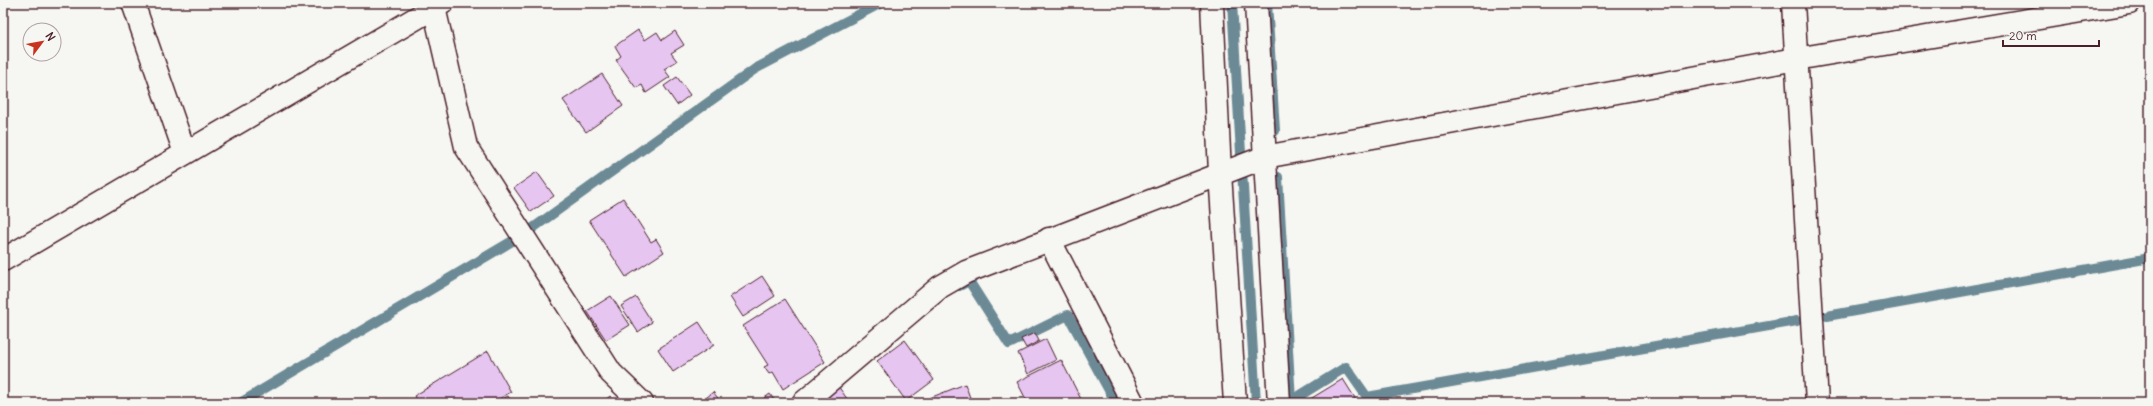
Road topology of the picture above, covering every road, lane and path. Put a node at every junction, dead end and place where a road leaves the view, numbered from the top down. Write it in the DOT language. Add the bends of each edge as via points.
graph roads {
  1 [pos="133,3"];
  2 [pos="1212,3"];
  3 [pos="1256,3"];
  4 [pos="1793,3"];
  5 [pos="2129,3"];
  6 [pos="436,4"];
  7 [pos="1796,60"];
  8 [pos="185,153"];
  9 [pos="1259,158"];
  10 [pos="1224,171"];
  11 [pos="1049,239"];
  12 [pos="3,260"];
  13 [pos="642,403"];
  14 [pos="803,403"];
  15 [pos="1133,403"];
  16 [pos="1235,403"];
  17 [pos="1279,403"];
  18 [pos="1817,403"];
  1 -- 8 [label="street"];
  2 -- 10 [label="street"];
  3 -- 9 [label="street"];
  4 -- 7 [label="street"];
  5 -- 7 [label="street"];
  6 -- 8 [label="street"];
  6 -- 13 [label="street" via="466,147 611,374"];
  7 -- 9 [label="street"];
  7 -- 18 [label="street"];
  8 -- 12 [label="street"];
  9 -- 10 [label="street"];
  9 -- 17 [label="street"];
  10 -- 11 [label="street"];
  10 -- 16 [label="street"];
  11 -- 14 [label="street" via="966,272 940,286"];
  11 -- 15 [label="street"];
}
